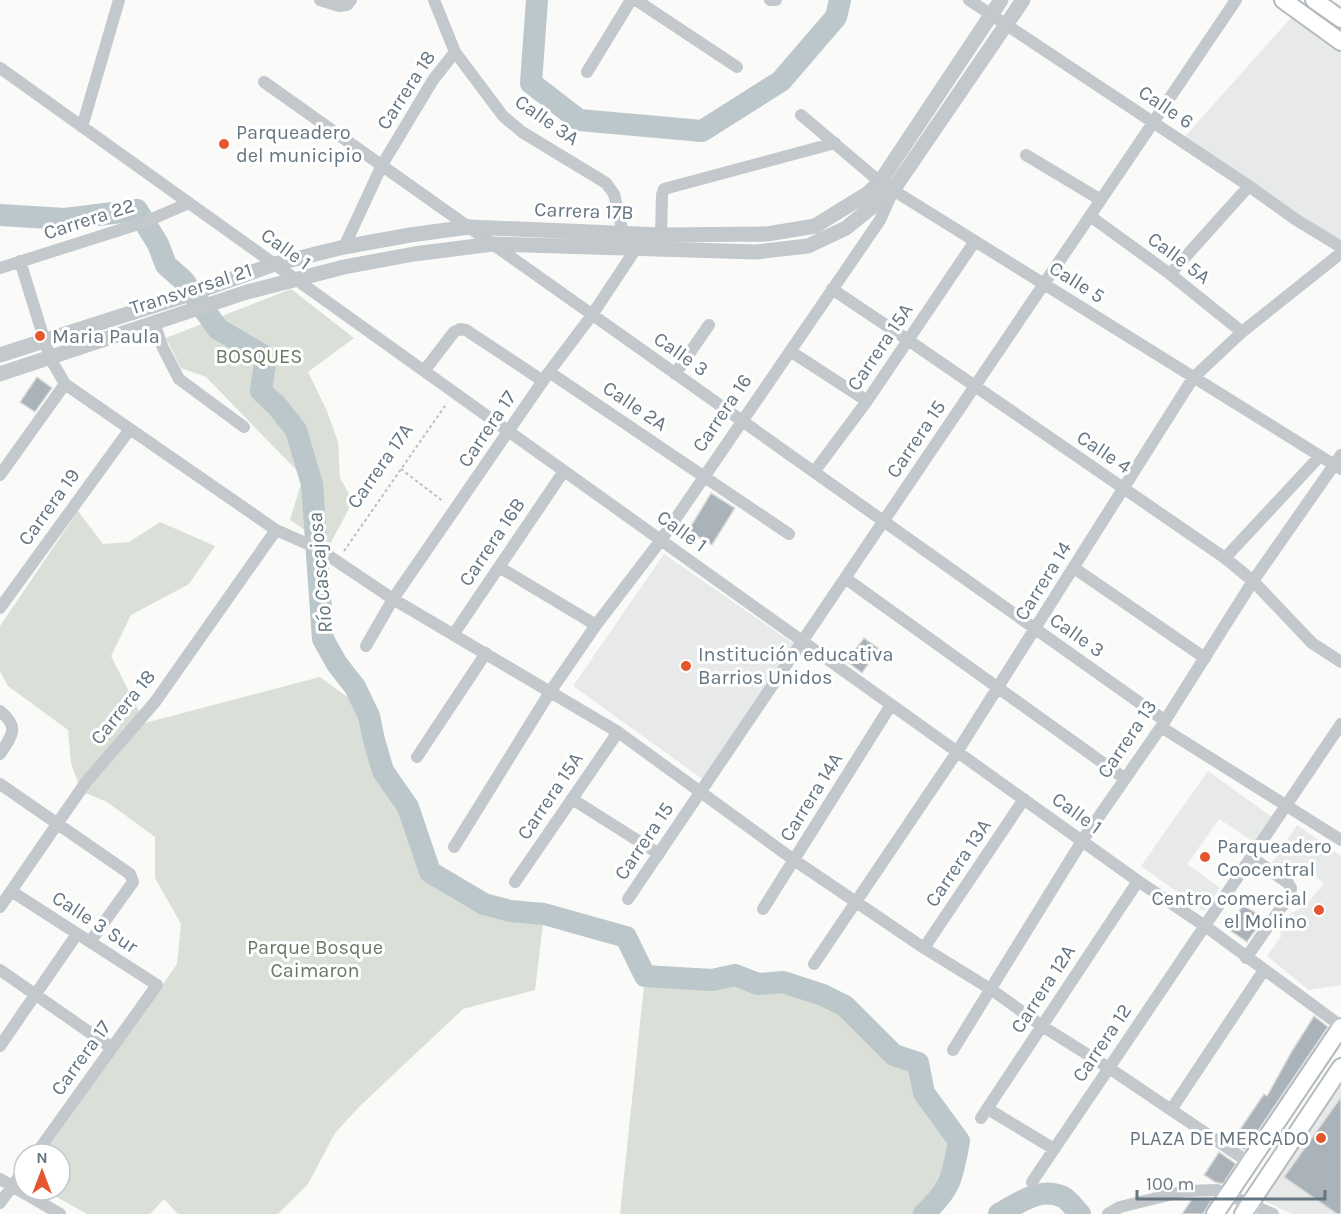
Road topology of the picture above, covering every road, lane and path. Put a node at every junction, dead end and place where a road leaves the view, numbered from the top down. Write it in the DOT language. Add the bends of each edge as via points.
graph roads {
  1 [pos="119,0"];
  2 [pos="320,0"];
  3 [pos="351,0"];
  4 [pos="434,0"];
  5 [pos="634,0"];
  6 [pos="770,0"];
  7 [pos="776,0"];
  8 [pos="969,0"];
  9 [pos="1001,0"];
  10 [pos="1023,0"];
  11 [pos="1236,0"];
  12 [pos="1283,0"];
  13 [pos="1314,0"];
  14 [pos="991,15"];
  15 [pos="1341,19"];
  16 [pos="1006,25"];
  17 [pos="1341,42"];
  18 [pos="455,52"];
  19 [pos="737,67"];
  20 [pos="0,68"];
  21 [pos="587,72"];
  22 [pos="264,82"];
  23 [pos="801,115"];
  24 [pos="1154,122"];
  25 [pos="82,127"];
  26 [pos="835,143"];
  27 [pos="1026,155"];
  28 [pos="382,165"];
  29 [pos="886,186"];
  30 [pos="1249,186"];
  31 [pos="1101,200"];
  32 [pos="189,203"];
  33 [pos="1090,216"];
  34 [pos="469,227"];
  35 [pos="629,233"];
  36 [pos="661,235"];
  37 [pos="975,241"];
  38 [pos="493,244"];
  39 [pos="1341,247"];
  40 [pos="344,248"];
  41 [pos="634,250"];
  42 [pos="1341,253"];
  43 [pos="20,261"];
  44 [pos="275,264"];
  45 [pos="0,268"];
  46 [pos="1170,274"];
  47 [pos="293,279"];
  48 [pos="1044,284"];
  49 [pos="832,290"];
  50 [pos="592,315"];
  51 [pos="156,322"];
  52 [pos="709,325"];
  53 [pos="1242,332"];
  54 [pos="908,339"];
  55 [pos="43,340"];
  56 [pos="790,351"];
  57 [pos="0,355"];
  58 [pos="50,358"];
  59 [pos="424,371"];
  60 [pos="0,374"];
  61 [pos="675,374"];
  62 [pos="546,376"];
  63 [pos="1193,378"];
  64 [pos="65,384"];
  65 [pos="975,387"];
  66 [pos="454,393"];
  67 [pos="867,401"];
  68 [pos="742,421"];
  69 [pos="244,427"];
  70 [pos="130,429"];
  71 [pos="508,431"];
  72 [pos="1320,456"];
  73 [pos="1339,463"];
  74 [pos="401,469"];
  75 [pos="564,471"];
  76 [pos="814,472"];
  77 [pos="0,475"];
  78 [pos="705,476"];
  79 [pos="1124,489"];
  80 [pos="455,510"];
  81 [pos="884,522"];
  82 [pos="276,530"];
  83 [pos="789,534"];
  84 [pos="661,540"];
  85 [pos="1225,558"];
  86 [pos="338,561"];
  87 [pos="499,567"];
  88 [pos="1074,568"];
  89 [pos="845,578"];
  90 [pos="1253,581"];
  91 [pos="4,593"];
  92 [pos="393,599"];
  93 [pos="0,608"];
  94 [pos="596,625"];
  95 [pos="1036,630"];
  96 [pos="453,635"];
  97 [pos="803,641"];
  98 [pos="366,646"];
  99 [pos="486,653"];
  100 [pos="1205,658"];
  101 [pos="1341,662"];
  102 [pos="998,688"];
  103 [pos="550,692"];
  104 [pos="891,705"];
  105 [pos="0,711"];
  106 [pos="1162,723"];
  107 [pos="1341,724"];
  108 [pos="618,732"];
  109 [pos="957,752"];
  110 [pos="0,754"];
  111 [pos="417,757"];
  112 [pos="1124,778"];
  113 [pos="0,784"];
  114 [pos="701,793"];
  115 [pos="572,799"];
  116 [pos="1024,799"];
  117 [pos="1287,805"];
  118 [pos="57,823"];
  119 [pos="1341,840"];
  120 [pos="1082,841"];
  121 [pos="454,847"];
  122 [pos="659,854"];
  123 [pos="1251,857"];
  124 [pos="794,860"];
  125 [pos="1138,881"];
  126 [pos="515,882"];
  127 [pos="11,891"];
  128 [pos="628,899"];
  129 [pos="857,902"];
  130 [pos="0,908"];
  131 [pos="763,909"];
  132 [pos="1205,926"];
  133 [pos="77,934"];
  134 [pos="90,942"];
  135 [pos="924,948"];
  136 [pos="1246,958"];
  137 [pos="814,964"];
  138 [pos="0,970"];
  139 [pos="1264,970"];
  140 [pos="157,985"];
  141 [pos="992,990"];
  142 [pos="35,995"];
  143 [pos="1042,1026"];
  144 [pos="1341,1027"];
  145 [pos="0,1046"];
  146 [pos="112,1048"];
  147 [pos="954,1050"];
  148 [pos="1341,1067"];
  149 [pos="1109,1068"];
  150 [pos="1171,1110"];
  151 [pos="45,1142"];
  152 [pos="1054,1149"];
  153 [pos="1250,1163"];
  154 [pos="0,1179"];
  155 [pos="1032,1182"];
  156 [pos="12,1187"];
  157 [pos="1228,1196"];
  158 [pos="39,1202"];
  159 [pos="0,1203"];
  160 [pos="1246,1209"];
  161 [pos="1216,1212"];
  162 [pos="60,1214"];
  163 [pos="1108,1214"];
  164 [pos="1273,1214"];
  1 -- 25 [label="street"];
  2 -- 3 [label="street" via="339,6"];
  4 -- 18 [label="street, Calle 3A"];
  5 -- 19 [label="street"];
  5 -- 21 [label="street"];
  6 -- 7 [label="street"];
  8 -- 14 [label="street, Calle 6"];
  9 -- 14 [label="street, Carrera 16"];
  10 -- 16 [label="street, Carrera 16"];
  11 -- 24 [label="street, Carrera 15"];
  12 -- 17 [label="main road"];
  13 -- 15 [label="main road"];
  14 -- 16 [label="street, Calle 6"];
  14 -- 29 [label="street, Carrera 16"];
  16 -- 24 [label="street, Calle 6"];
  16 -- 29 [label="street, Carrera 16"];
  18 -- 28 [label="street, Carrera 18" via="433,80"];
  18 -- 35 [label="street, Calle 3A" via="512,124 606,183 615,194"];
  20 -- 25 [label="street, Calle 1"];
  22 -- 28 [label="street, Calle 3"];
  23 -- 26 [label="street, Calle 5"];
  24 -- 30 [label="street, Calle 6"];
  24 -- 31 [label="street, Carrera 15"];
  25 -- 32 [label="street, Calle 1"];
  26 -- 29 [label="street, Calle 5"];
  26 -- 36 [label="street" via="664,189"];
  27 -- 31 [label="street"];
  28 -- 34 [label="street, Calle 3"];
  28 -- 40 [label="street, Carrera 18"];
  29 -- 36 [label="street, Carrera 17B" via="815,226 768,234"];
  29 -- 37 [label="street, Calle 5"];
  29 -- 41 [label="street, Carrera 17B" via="846,228 808,246 756,252"];
  29 -- 49 [label="street, Carrera 16" via="880,220"];
  30 -- 39 [label="street, Calle 6"];
  30 -- 46 [label="street"];
  31 -- 33 [label="street, Carrera 15"];
  32 -- 43 [label="street, Carrera 22" via="145,222"];
  32 -- 44 [label="street, Calle 1"];
  33 -- 46 [label="street, Calle 5A"];
  33 -- 48 [label="street, Carrera 15"];
  34 -- 35 [label="street, Carrera 17B"];
  34 -- 38 [label="street, Calle 3"];
  34 -- 40 [label="street, Carrera 17B"];
  35 -- 36 [label="street, Carrera 17B"];
  35 -- 41 [label="street"];
  37 -- 48 [label="street, Calle 5"];
  37 -- 54 [label="street, Carrera 15A"];
  38 -- 41 [label="street, Carrera 17B"];
  38 -- 47 [label="street, Carrera 17B" via="414,254"];
  38 -- 50 [label="street, Calle 3"];
  40 -- 44 [label="street, Carrera 17B"];
  41 -- 50 [label="street, Carrera 17"];
  42 -- 53 [label="street, Carrera 14"];
  43 -- 45 [label="street, Carrera 22"];
  43 -- 55 [label="street"];
  44 -- 47 [label="street, Calle 1"];
  44 -- 55 [label="street, Carrera 17B"];
  46 -- 53 [label="street, Calle 5A"];
  47 -- 51 [label="street, Transversal 21"];
  47 -- 59 [label="street, Calle 1"];
  48 -- 63 [label="street, Calle 5"];
  48 -- 65 [label="street, Carrera 15"];
  49 -- 54 [label="street, Calle 4"];
  49 -- 56 [label="street, Carrera 16"];
  50 -- 61 [label="street, Calle 3"];
  50 -- 62 [label="street, Carrera 17"];
  51 -- 58 [label="street, Transversal 21"];
  51 -- 69 [label="street" via="179,379"];
  52 -- 61 [label="street"];
  53 -- 63 [label="street, Carrera 14"];
  54 -- 65 [label="street, Calle 4"];
  54 -- 67 [label="street, Carrera 15A"];
  55 -- 57 [label="street"];
  55 -- 58 [label="street"];
  56 -- 67 [label="street"];
  56 -- 68 [label="street, Carrera 16"];
  58 -- 60 [label="street, Transversal 21"];
  58 -- 64 [label="street"];
  59 -- 62 [label="street, Calle 2A" via="460,328"];
  59 -- 66 [label="street, Calle 1"];
  61 -- 68 [label="street, Calle 3"];
  62 -- 71 [label="street, Carrera 17"];
  62 -- 78 [label="street, Calle 2A"];
  63 -- 72 [label="street, Calle 5"];
  63 -- 79 [label="street, Carrera 14"];
  64 -- 70 [label="street"];
  64 -- 77 [label="street"];
  65 -- 79 [label="street, Calle 4"];
  65 -- 81 [label="street, Carrera 15"];
  66 -- 71 [label="street, Calle 1"];
  66 -- 74 [label="path, Carrera 17A"];
  67 -- 76 [label="street, Carrera 15A"];
  68 -- 76 [label="street, Calle 3"];
  68 -- 78 [label="street, Carrera 16"];
  70 -- 82 [label="street"];
  70 -- 91 [label="street, Carrera 19"];
  71 -- 75 [label="street, Calle 1"];
  71 -- 80 [label="street, Carrera 17"];
  72 -- 73 [label="street, Calle 5"];
  72 -- 85 [label="street"];
  73 -- 90 [label="street, Carrera 13"];
  74 -- 80 [label="path"];
  74 -- 86 [label="path, Carrera 17A"];
  75 -- 84 [label="street, Calle 1"];
  75 -- 87 [label="street, Carrera 16B"];
  76 -- 81 [label="street, Calle 3"];
  78 -- 83 [label="street, Calle 2A"];
  78 -- 84 [label="street, Carrera 16"];
  79 -- 85 [label="street, Calle 4"];
  79 -- 88 [label="street, Carrera 14"];
  80 -- 92 [label="street, Carrera 17"];
  81 -- 89 [label="street, Carrera 15"];
  81 -- 95 [label="street, Calle 3"];
  82 -- 86 [label="street"];
  82 -- 118 [label="street, Carrera 18" via="155,702 86,782"];
  84 -- 94 [label="street, Carrera 16"];
  84 -- 97 [label="street, Calle 1"];
  85 -- 90 [label="street, Calle 4"];
  86 -- 92 [label="street"];
  87 -- 94 [label="street"];
  87 -- 96 [label="street, Carrera 16B"];
  88 -- 95 [label="street, Carrera 14"];
  88 -- 100 [label="street"];
  89 -- 97 [label="street, Carrera 15"];
  89 -- 102 [label="street"];
  90 -- 100 [label="street, Carrera 13"];
  90 -- 101 [label="street, Calle 4" via="1312,643"];
  91 -- 93 [label="street, Carrera 19"];
  92 -- 96 [label="street"];
  92 -- 98 [label="street, Carrera 17"];
  94 -- 103 [label="street, Carrera 16"];
  95 -- 102 [label="street, Carrera 14"];
  95 -- 106 [label="street, Calle 3"];
  96 -- 99 [label="street"];
  97 -- 104 [label="street, Calle 1"];
  97 -- 114 [label="street, Carrera 15"];
  99 -- 103 [label="street"];
  99 -- 111 [label="street"];
  100 -- 106 [label="street, Carrera 13"];
  102 -- 109 [label="street, Carrera 14"];
  102 -- 112 [label="street"];
  103 -- 108 [label="street"];
  103 -- 121 [label="street, Carrera 16"];
  104 -- 109 [label="street, Calle 1"];
  104 -- 124 [label="street, Carrera 14A"];
  105 -- 110 [label="street" via="11,721 13,729"];
  106 -- 112 [label="street, Carrera 13"];
  106 -- 117 [label="street, Calle 3"];
  107 -- 117 [label="street, Carrera 12"];
  108 -- 114 [label="street"];
  108 -- 115 [label="street, Carrera 15A"];
  109 -- 116 [label="street, Calle 1"];
  109 -- 129 [label="street, Carrera 14"];
  112 -- 120 [label="street, Carrera 13"];
  113 -- 118 [label="street"];
  114 -- 122 [label="street, Carrera 15"];
  114 -- 124 [label="street"];
  115 -- 122 [label="street"];
  115 -- 126 [label="street, Carrera 15A"];
  116 -- 120 [label="street, Calle 1"];
  116 -- 135 [label="street, Carrera 13A"];
  117 -- 119 [label="street, Calle 3"];
  117 -- 123 [label="street, Carrera 12"];
  118 -- 127 [label="street, Carrera 18"];
  118 -- 134 [label="street" via="130,874 133,882"];
  120 -- 125 [label="street, Calle 1"];
  120 -- 141 [label="street, Carrera 13"];
  122 -- 128 [label="street, Carrera 15"];
  123 -- 132 [label="street, Carrera 12"];
  123 -- 136 [label="street" via="1291,888"];
  124 -- 129 [label="street"];
  124 -- 131 [label="street, Carrera 14A"];
  125 -- 132 [label="street, Calle 1"];
  125 -- 143 [label="street, Carrera 12A"];
  127 -- 130 [label="street, Carrera 18"];
  127 -- 133 [label="street, Calle 3 Sur"];
  129 -- 135 [label="street"];
  129 -- 137 [label="street, Carrera 14"];
  132 -- 136 [label="street, Calle 1"];
  132 -- 149 [label="street, Carrera 12"];
  133 -- 134 [label="street, Calle 3 Sur"];
  133 -- 142 [label="street"];
  134 -- 140 [label="street, Calle 3 Sur"];
  135 -- 141 [label="street"];
  136 -- 139 [label="street, Calle 1"];
  138 -- 142 [label="street"];
  139 -- 144 [label="street, Calle 1"];
  139 -- 150 [label="street"];
  140 -- 146 [label="street, Carrera 17"];
  141 -- 143 [label="street"];
  141 -- 147 [label="street, Carrera 13"];
  142 -- 145 [label="street"];
  142 -- 146 [label="street"];
  143 -- 149 [label="street"];
  143 -- 152 [label="street, Carrera 12A" via="985,1114"];
  144 -- 153 [label="main road"];
  146 -- 151 [label="street, Carrera 17"];
  148 -- 160 [label="main road"];
  149 -- 150 [label="street"];
  149 -- 152 [label="street, Carrera 12"];
  150 -- 153 [label="street"];
  152 -- 155 [label="street, Carrera 12"];
  153 -- 157 [label="main road"];
  154 -- 156 [label="street"];
  156 -- 159 [label="street"];
  157 -- 160 [label="street"];
  157 -- 161 [label="main road"];
  157 -- 163 [label="street" via="1217,1190 1185,1191"];
  158 -- 162 [label="street"];
  160 -- 164 [label="street"];
}
